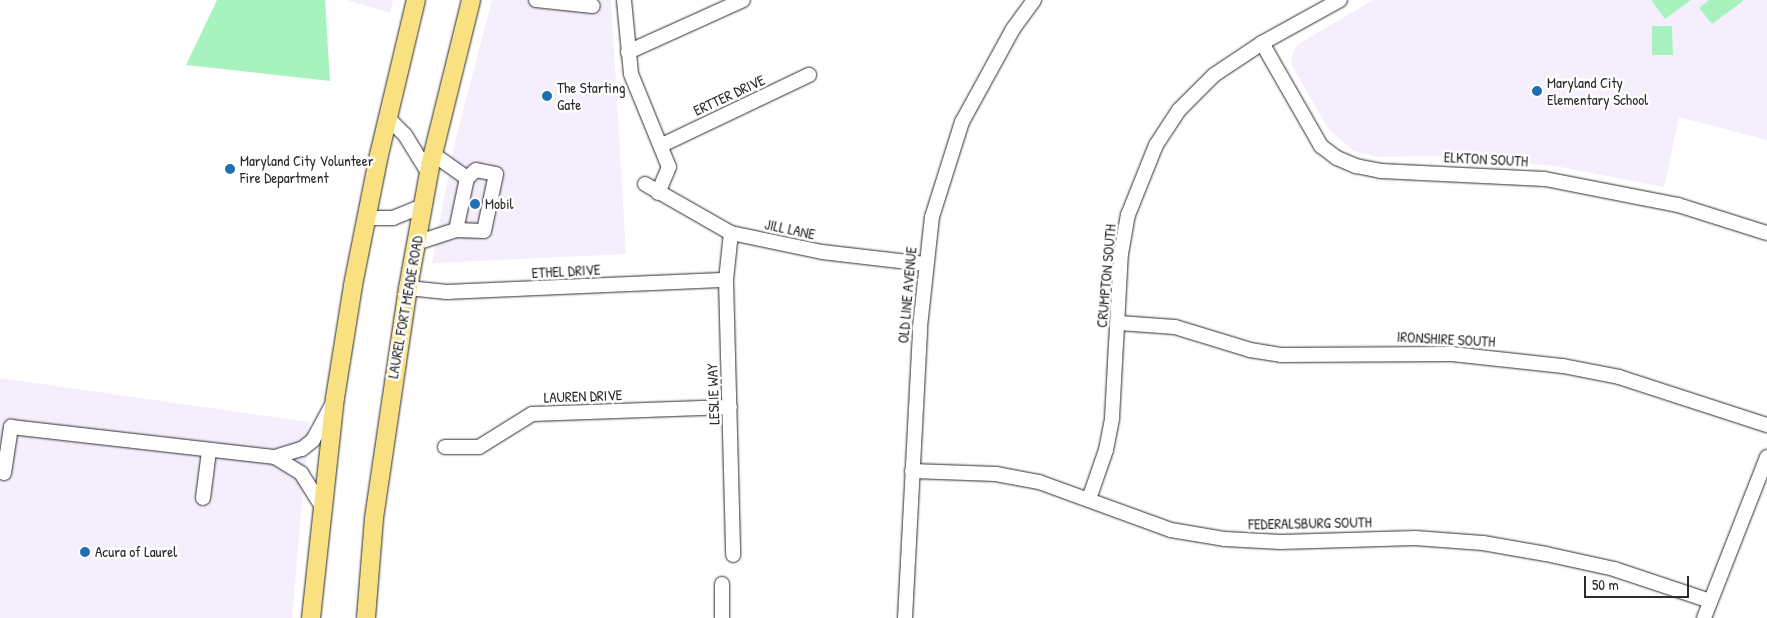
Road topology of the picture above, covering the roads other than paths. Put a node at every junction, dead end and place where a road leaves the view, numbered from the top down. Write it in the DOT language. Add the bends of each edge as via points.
graph roads {
  1 [pos="416,0"];
  2 [pos="471,0"];
  3 [pos="536,0"];
  4 [pos="624,0"];
  5 [pos="743,0"];
  6 [pos="1034,0"];
  7 [pos="1340,0"];
  8 [pos="593,6"];
  9 [pos="1262,43"];
  10 [pos="628,52"];
  11 [pos="809,75"];
  12 [pos="387,117"];
  13 [pos="662,145"];
  14 [pos="433,154"];
  15 [pos="429,174"];
  16 [pos="467,178"];
  17 [pos="644,184"];
  18 [pos="658,193"];
  19 [pos="423,206"];
  20 [pos="366,218"];
  21 [pos="456,230"];
  22 [pos="732,232"];
  23 [pos="1767,233"];
  24 [pos="416,243"];
  25 [pos="925,264"];
  26 [pos="726,280"];
  27 [pos="408,288"];
  28 [pos="1119,323"];
  29 [pos="335,398"];
  30 [pos="730,407"];
  31 [pos="1767,425"];
  32 [pos="5,427"];
  33 [pos="445,447"];
  34 [pos="208,451"];
  35 [pos="275,457"];
  36 [pos="1767,458"];
  37 [pos="912,470"];
  38 [pos="4,473"];
  39 [pos="203,498"];
  40 [pos="1090,499"];
  41 [pos="322,506"];
  42 [pos="733,555"];
  43 [pos="722,584"];
  44 [pos="1710,601"];
  45 [pos="312,618"];
  46 [pos="366,618"];
  47 [pos="722,618"];
  48 [pos="905,618"];
  49 [pos="1704,618"];
  1 -- 12 [label="main road"];
  2 -- 14 [label="main road, LAUREL FORT MEADE ROAD"];
  3 -- 8 [label="street"];
  4 -- 10 [label="street"];
  5 -- 10 [label="street"];
  6 -- 25 [label="street, OLD LINE AVENUE" via="1013,29 962,122 932,217"];
  7 -- 9 [label="street, CRUMPTON SOUTH"];
  9 -- 23 [label="street, ELKTON SOUTH" via="1322,146 1337,158 1356,166 1380,171 1545,179 1678,205"];
  9 -- 28 [label="street, CRUMPTON SOUTH" via="1214,75 1179,110 1156,145 1128,215 1121,254"];
  10 -- 13 [label="street" via="631,74"];
  11 -- 13 [label="street, ERTTER DRIVE"];
  12 -- 15 [label="street" via="405,135"];
  12 -- 20 [label="main road"];
  13 -- 18 [label="street" via="669,167"];
  14 -- 15 [label="main road, LAUREL FORT MEADE ROAD"];
  14 -- 16 [label="street"];
  15 -- 19 [label="main road, LAUREL FORT MEADE ROAD"];
  16 -- 21 [label="street"];
  16 -- 21 [label="street" via="476,170 496,174 484,232"];
  17 -- 18 [label="street, JILL LANE"];
  18 -- 22 [label="street, JILL LANE"];
  19 -- 20 [label="street" via="393,218"];
  19 -- 24 [label="main road, LAUREL FORT MEADE ROAD"];
  20 -- 29 [label="main road"];
  21 -- 24 [label="street"];
  22 -- 25 [label="street, JILL LANE" via="822,252"];
  22 -- 26 [label="street, LESLIE WAY"];
  24 -- 27 [label="main road, LAUREL FORT MEADE ROAD"];
  25 -- 37 [label="street, OLD LINE AVENUE"];
  26 -- 27 [label="street, ETHEL DRIVE" via="447,292"];
  26 -- 30 [label="street, LESLIE WAY"];
  27 -- 46 [label="main road, LAUREL FORT MEADE ROAD" via="374,518"];
  28 -- 31 [label="street, IRONSHIRE SOUTH" via="1175,328 1250,350 1281,355 1452,354 1563,366 1628,380"];
  28 -- 40 [label="street, CRUMPTON SOUTH" via="1112,418 1106,450"];
  29 -- 35 [label="street" via="313,440 302,449"];
  29 -- 41 [label="main road"];
  30 -- 33 [label="street, LAUREN DRIVE" via="532,414 479,446"];
  30 -- 42 [label="street, LESLIE WAY"];
  32 -- 34 [label="street"];
  32 -- 38 [label="street"];
  34 -- 35 [label="street"];
  34 -- 39 [label="street"];
  35 -- 41 [label="street" via="301,474"];
  36 -- 44 [label="street"];
  37 -- 40 [label="street, FEDERALSBURG SOUTH" via="996,474 1039,482"];
  37 -- 48 [label="street, OLD LINE AVENUE"];
  40 -- 44 [label="street, FEDERALSBURG SOUTH" via="1172,530 1226,539 1281,542 1415,538 1546,554 1614,569"];
  41 -- 45 [label="main road"];
  43 -- 47 [label="street"];
  44 -- 49 [label="street"];
}
